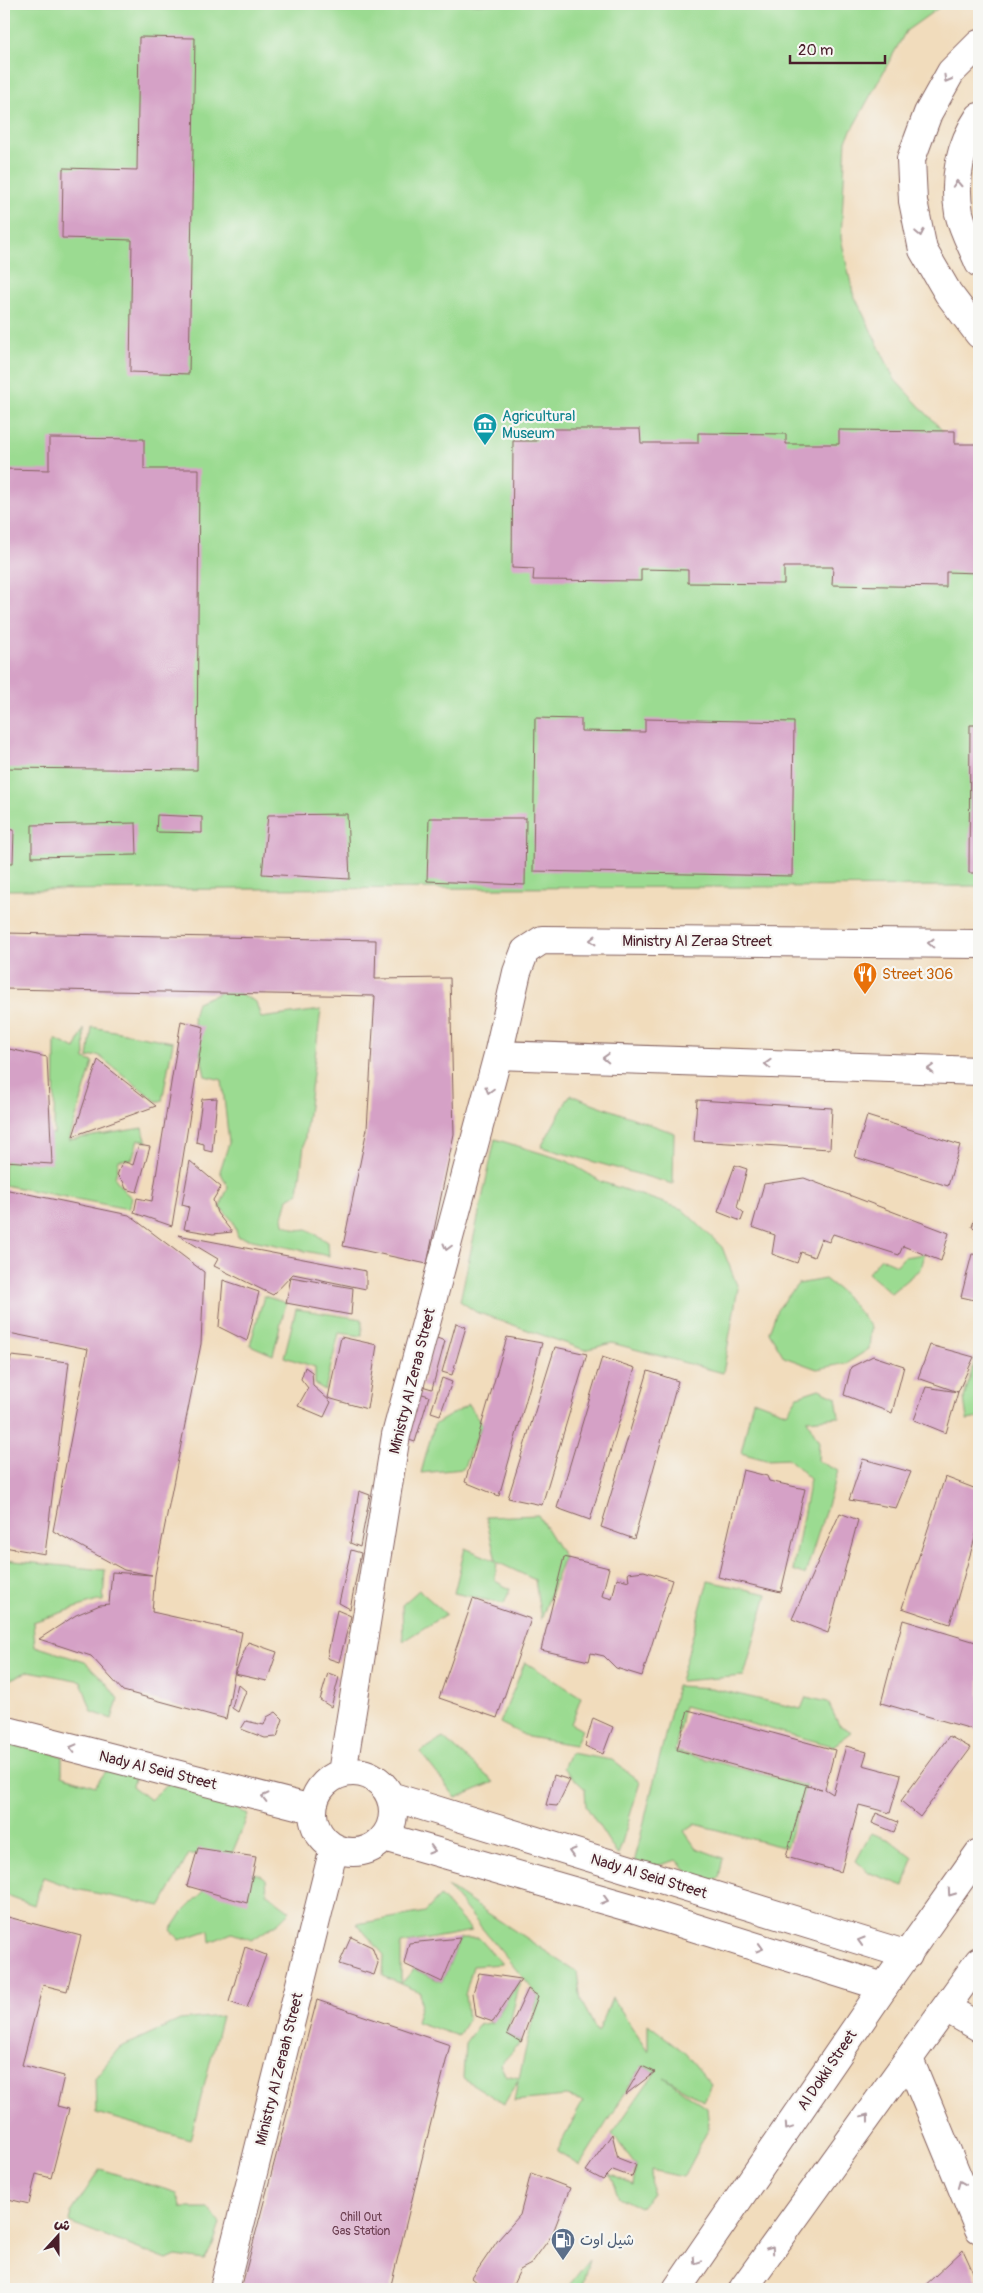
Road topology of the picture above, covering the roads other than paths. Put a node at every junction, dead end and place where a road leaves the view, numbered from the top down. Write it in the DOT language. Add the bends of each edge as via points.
graph roads {
  1 [pos="979,44"];
  2 [pos="979,117"];
  3 [pos="979,264"];
  4 [pos="979,334"];
  5 [pos="979,944"];
  6 [pos="498,1055"];
  7 [pos="979,1070"];
  8 [pos="4,1730"];
  9 [pos="342,1773"];
  10 [pos="390,1796"];
  11 [pos="312,1809"];
  12 [pos="386,1836"];
  13 [pos="334,1848"];
  14 [pos="979,1853"];
  15 [pos="641,1873"];
  16 [pos="632,1908"];
  17 [pos="908,1955"];
  18 [pos="979,1961"];
  19 [pos="884,1987"];
  20 [pos="946,2008"];
  21 [pos="979,2027"];
  22 [pos="909,2060"];
  23 [pos="979,2230"];
  24 [pos="224,2289"];
  25 [pos="677,2289"];
  26 [pos="743,2289"];
  1 -- 4 [label="main road, one-way" via="951,72 928,113 911,159 913,201 923,250 948,293"];
  3 -- 2 [label="main road, one-way" via="959,214 957,176 967,135"];
  5 -- 6 [label="main road, Ministry Al Zeraa Street, one-way" via="542,940 525,951"];
  7 -- 6 [label="main road, one-way"];
  6 -- 9 [label="main road, Ministry Al Zeraa Street, one-way" via="396,1435"];
  11 -- 8 [label="main road, Nady Al Seid Street, one-way"];
  9 -- 10 [label="main road" via="354,1771 370,1776 384,1786"];
  9 -- 11 [label="main road" via="321,1786"];
  10 -- 12 [label="main road" via="392,1824"];
  15 -- 10 [label="main road, Nady Al Seid Street, one-way"];
  11 -- 13 [label="main road" via="315,1828"];
  12 -- 13 [label="main road" via="368,1850 351,1852"];
  12 -- 16 [label="main road, one-way"];
  13 -- 24 [label="main road, Ministry Al Zeraah Street"];
  14 -- 17 [label="main road, Al Dokki Street, one-way"];
  15 -- 16 [label="main road"];
  17 -- 15 [label="main road, Nady Al Seid Street, one-way"];
  16 -- 19 [label="main road, one-way"];
  17 -- 19 [label="main road, Al Dokki Street"];
  18 -- 20 [label="main road"];
  19 -- 25 [label="main road, Al Dokki Street, one-way"];
  20 -- 21 [label="main road"];
  20 -- 22 [label="main road"];
  23 -- 22 [label="main road, one-way"];
  26 -- 22 [label="main road, one-way"];
}
